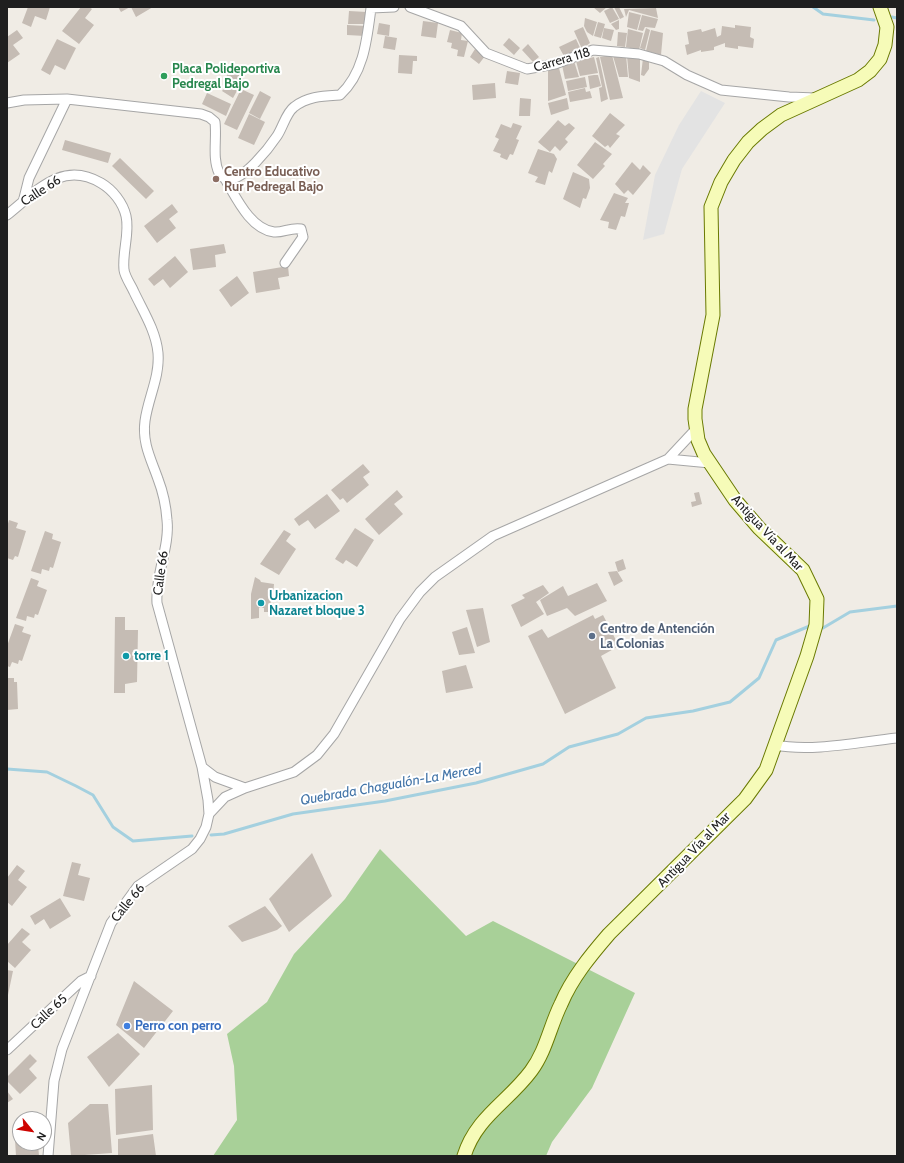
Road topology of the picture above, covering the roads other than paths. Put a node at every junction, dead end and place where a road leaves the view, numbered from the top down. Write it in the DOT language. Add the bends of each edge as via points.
graph roads {
  1 [pos="394,7"];
  2 [pos="410,7"];
  3 [pos="880,7"];
  4 [pos="819,98"];
  5 [pos="66,100"];
  6 [pos="7,103"];
  7 [pos="225,179"];
  8 [pos="23,202"];
  9 [pos="7,214"];
  10 [pos="285,263"];
  11 [pos="696,429"];
  12 [pos="668,459"];
  13 [pos="710,464"];
  14 [pos="897,738"];
  15 [pos="774,745"];
  16 [pos="202,767"];
  17 [pos="245,788"];
  18 [pos="208,814"];
  19 [pos="91,976"];
  20 [pos="7,1050"];
  21 [pos="48,1156"];
  22 [pos="464,1156"];
  1 -- 7 [label="street" via="371,8 365,50 355,77 347,88 340,95 322,95 296,105 277,136 257,160 240,176"];
  2 -- 4 [label="street, Carrera 118" via="461,26 486,53 527,69 555,64 593,50 620,52 664,61 687,75 721,90"];
  3 -- 4 [label="main road, Antigua Vía al Mar" via="887,27 880,59 858,80"];
  4 -- 11 [label="main road, Antigua Vía al Mar" via="781,115 748,142 734,160 710,206 713,315 698,387 694,419"];
  5 -- 6 [label="street" via="24,100"];
  5 -- 7 [label="street" via="208,116 215,122 215,162 219,175"];
  5 -- 8 [label="street" via="29,178"];
  7 -- 10 [label="street" via="255,224 274,233 293,227 301,228 303,237"];
  8 -- 9 [label="street, Calle 66"];
  8 -- 16 [label="street, Calle 66" via="57,178 68,174 81,174 106,186 116,196 126,216 128,225 124,271 155,336 158,354 156,379 145,421 148,455 162,492 168,522 156,589 157,603"];
  11 -- 12 [label="street"];
  11 -- 13 [label="main road, Antigua Vía al Mar"];
  12 -- 13 [label="street"];
  12 -- 17 [label="street" via="493,536 435,577 400,619 334,734 317,755 294,772"];
  13 -- 15 [label="main road, Antigua Vía al Mar" via="735,500 759,528 803,570 817,599 816,625 807,656"];
  14 -- 15 [label="street" via="808,747"];
  15 -- 22 [label="main road, Antigua Vía al Mar" via="766,770 745,799 589,957 560,1005 546,1043 532,1070 483,1122 469,1140"];
  16 -- 17 [label="street" via="215,777"];
  16 -- 18 [label="street, Calle 66"];
  17 -- 18 [label="street" via="225,797"];
  18 -- 19 [label="street, Calle 66" via="206,827 192,848 138,886 131,895 111,923"];
  19 -- 20 [label="street, Calle 65" via="81,981"];
  19 -- 21 [label="street, Calle 66" via="62,1049 54,1080"];
}
